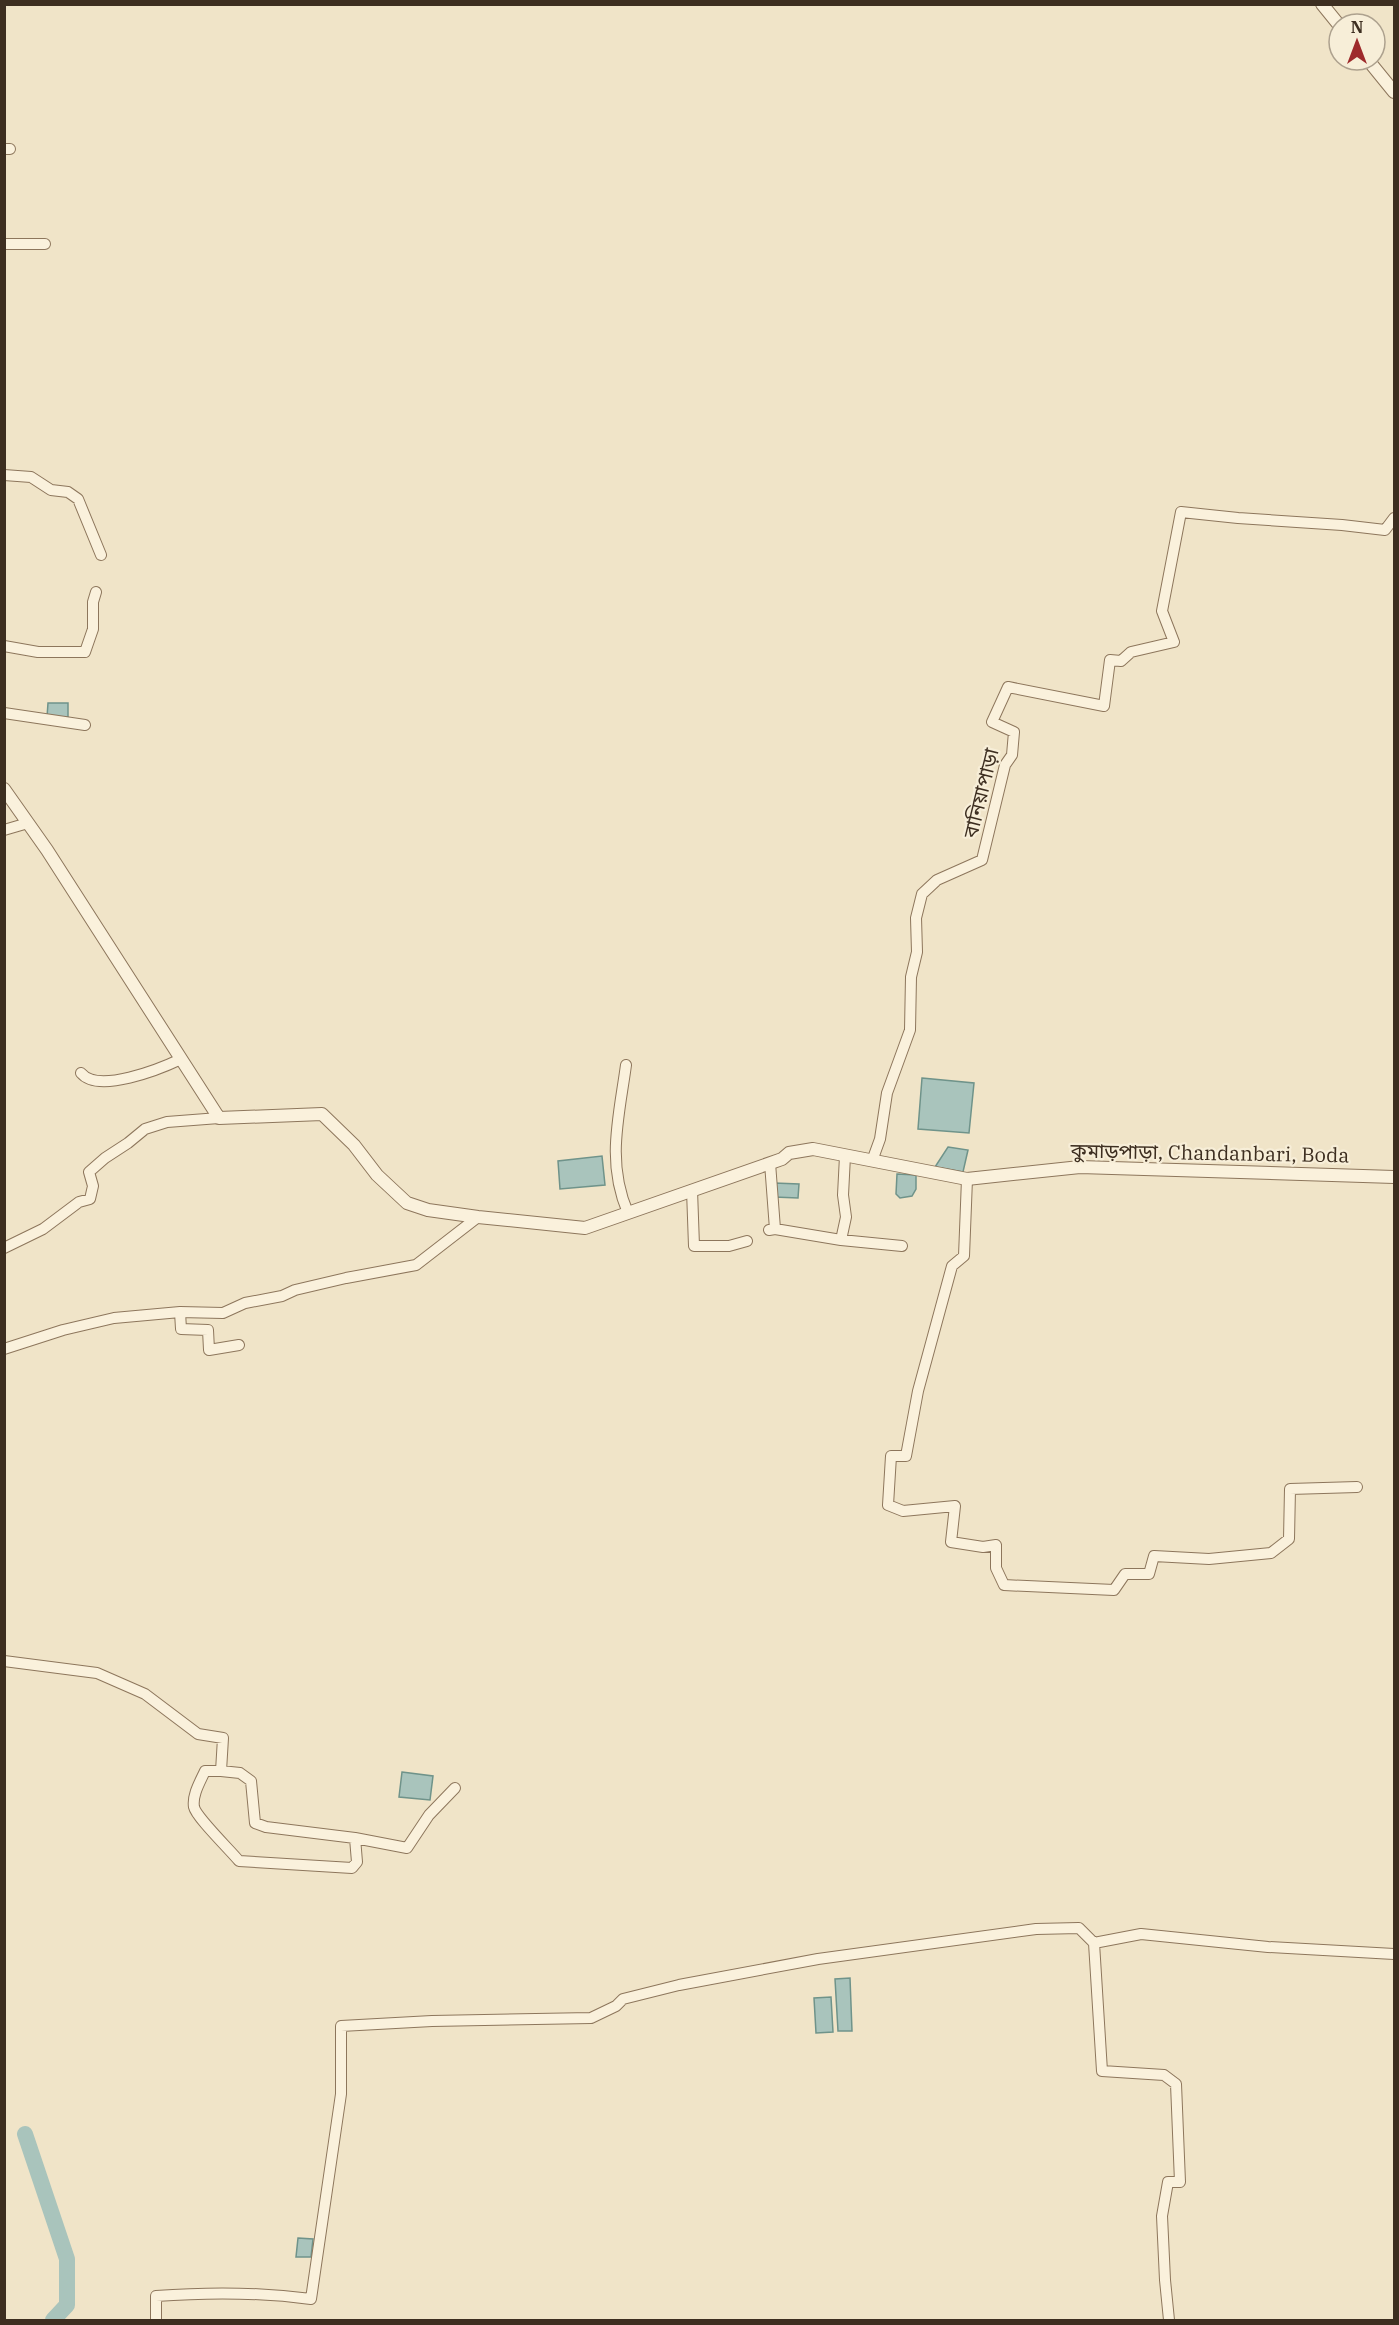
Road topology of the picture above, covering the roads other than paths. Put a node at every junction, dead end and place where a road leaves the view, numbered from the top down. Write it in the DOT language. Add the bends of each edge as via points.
graph roads {
  1 [pos="1378,72"];
  2 [pos="1395,92"];
  3 [pos="4,244"];
  4 [pos="45,244"];
  5 [pos="4,474"];
  6 [pos="1395,518"];
  7 [pos="101,555"];
  8 [pos="96,592"];
  9 [pos="4,646"];
  10 [pos="4,713"];
  11 [pos="85,725"];
  12 [pos="4,789"];
  13 [pos="28,823"];
  14 [pos="4,830"];
  15 [pos="181,1059"];
  16 [pos="626,1065"];
  17 [pos="81,1073"];
  18 [pos="219,1118"];
  19 [pos="845,1156"];
  20 [pos="872,1161"];
  21 [pos="770,1163"];
  22 [pos="1395,1177"];
  23 [pos="967,1179"];
  24 [pos="692,1191"];
  25 [pos="628,1213"];
  26 [pos="478,1217"];
  27 [pos="841,1240"];
  28 [pos="747,1241"];
  29 [pos="902,1246"];
  30 [pos="4,1248"];
  31 [pos="180,1312"];
  32 [pos="239,1345"];
  33 [pos="4,1349"];
  34 [pos="1358,1487"];
  35 [pos="4,1661"];
  36 [pos="221,1771"];
  37 [pos="455,1788"];
  38 [pos="355,1838"];
  39 [pos="1094,1943"];
  40 [pos="1395,1954"];
  41 [pos="156,2320"];
  42 [pos="1169,2320"];
  1 -- 2 [label="street"];
  3 -- 4 [label="street"];
  5 -- 7 [label="street" via="31,477 51,490 68,492 78,499"];
  6 -- 20 [label="street, বানিয়াপাড়া" via="1385,530 1181,512 1162,611 1174,642 1131,652 1121,661 1110,660 1104,706 1008,687 992,722 1014,732 1012,755 1005,765 982,860 937,880 922,894 916,918 910,1030 887,1093 880,1139"];
  8 -- 9 [label="street" via="93,629 85,652 38,652"];
  10 -- 11 [label="street"];
  12 -- 13 [label="street"];
  13 -- 14 [label="street"];
  13 -- 15 [label="street"];
  15 -- 17 [label="street" via="160,1069 100,1083"];
  15 -- 18 [label="street"];
  16 -- 25 [label="street" via="614,1148 617,1184"];
  18 -- 26 [label="street, কুমাড়পাড়া, Chandanbari, Boda" via="321,1114 407,1203"];
  18 -- 30 [label="street" via="167,1122 145,1129 89,1172 93,1186 90,1199"];
  19 -- 20 [label="street, কুমাড়পাড়া, Chandanbari, Boda"];
  19 -- 21 [label="street, কুমাড়পাড়া, Chandanbari, Boda" via="813,1149 789,1153"];
  19 -- 27 [label="street" via="846,1217"];
  20 -- 23 [label="street, কুমাড়পাড়া, Chandanbari, Boda"];
  21 -- 24 [label="street, কুমাড়পাড়া, Chandanbari, Boda"];
  21 -- 27 [label="street" via="772,1229"];
  22 -- 23 [label="street, কুমাড়পাড়া, Chandanbari, Boda" via="1080,1167"];
  23 -- 34 [label="street" via="964,1256 952,1266 918,1391 906,1456 891,1456 888,1505 903,1511 955,1506 951,1542 996,1545 996,1568 1004,1585 1114,1590 1125,1574 1149,1574 1154,1556 1209,1559 1271,1553 1289,1539 1290,1489"];
  24 -- 25 [label="street, কুমাড়পাড়া, Chandanbari, Boda"];
  24 -- 28 [label="street" via="694,1246 729,1246"];
  25 -- 26 [label="street, কুমাড়পাড়া, Chandanbari, Boda" via="585,1228"];
  26 -- 31 [label="street" via="416,1266 295,1290 223,1313"];
  27 -- 29 [label="street"];
  31 -- 32 [label="street" via="181,1329 208,1330 209,1350"];
  31 -- 33 [label="street" via="114,1318"];
  35 -- 36 [label="street" via="97,1673 146,1694 198,1734 223,1738"];
  36 -- 38 [label="street" via="240,1773 251,1780 255,1823"];
  36 -- 38 [label="street" via="205,1771 196,1790 194,1807 239,1861 352,1868 357,1862"];
  37 -- 38 [label="street" via="429,1815 407,1848"];
  39 -- 40 [label="street" via="1141,1934"];
  39 -- 41 [label="street" via="1079,1928 1036,1929 818,1959 679,1985 623,1999 591,2018 341,2026 341,2094 311,2298 208,2292 156,2296"];
  39 -- 42 [label="street" via="1102,2071 1164,2075 1176,2084 1180,2182 1168,2182 1162,2216"];
}
